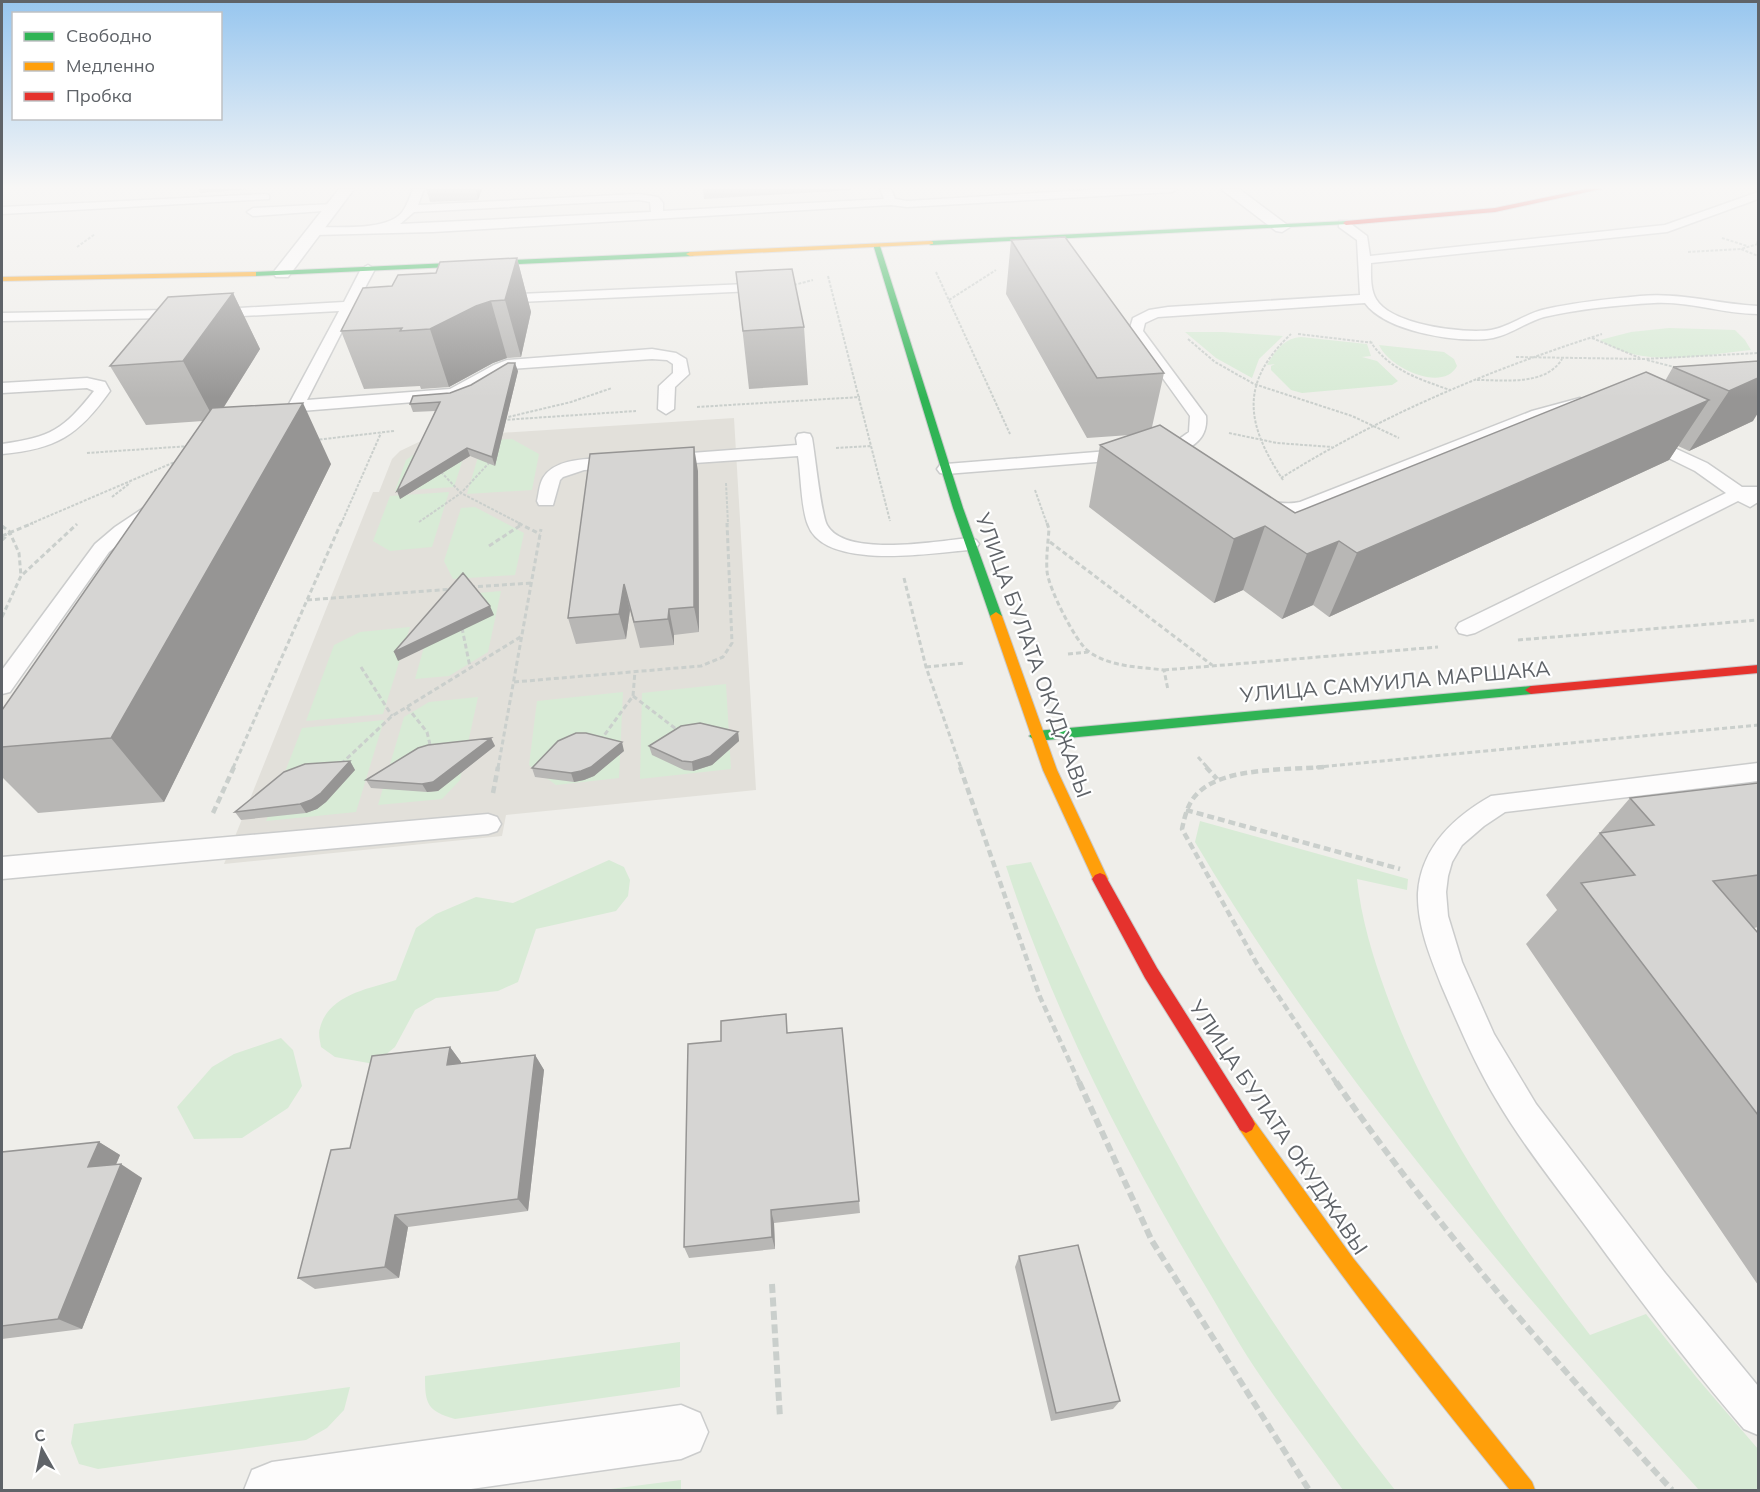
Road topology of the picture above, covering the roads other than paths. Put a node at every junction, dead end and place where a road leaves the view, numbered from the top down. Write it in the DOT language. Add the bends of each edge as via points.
graph roads {
  1 [pos="293,259"];
  2 [pos="597,259"];
  3 [pos="880,259"];
  4 [pos="1378,259"];
  5 [pos="1365,260"];
  6 [pos="368,269"];
  7 [pos="282,273"];
  8 [pos="2,279"];
  9 [pos="788,286"];
  10 [pos="485,299"];
  11 [pos="1368,299"];
  12 [pos="405,303"];
  13 [pos="349,306"];
  14 [pos="1758,310"];
  15 [pos="2,317"];
  16 [pos="2,388"];
  17 [pos="296,406"];
  18 [pos="1592,408"];
  19 [pos="666,409"];
  20 [pos="1631,433"];
  21 [pos="254,443"];
  22 [pos="2,449"];
  23 [pos="1170,450"];
  24 [pos="1188,463"];
  25 [pos="946,469"];
  26 [pos="1749,492"];
  27 [pos="169,499"];
  28 [pos="1245,500"];
  29 [pos="546,501"];
  30 [pos="1758,508"];
  31 [pos="969,544"];
  32 [pos="1467,628"];
  33 [pos="1758,669"];
  34 [pos="2,686"];
  35 [pos="1036,736"];
  36 [pos="1758,772"];
  37 [pos="488,824"];
  38 [pos="2,868"];
  39 [pos="1758,1415"];
  40 [pos="681,1432"];
  41 [pos="272,1491"];
  42 [pos="1524,1491"];
  1 -- 7 [label="street"];
  2 -- 6 [label="street"];
  3 -- 25 [label="street, УЛИЦА БУЛАТА ОКУДЖАВЫ"];
  4 -- 5 [label="lane"];
  5 -- 11 [label="lane"];
  6 -- 7 [label="street"];
  6 -- 13 [label="lane"];
  7 -- 8 [label="street"];
  9 -- 10 [label="lane"];
  11 -- 14 [label="lane" via="1375,308 1412,326 1463,335 1512,329 1544,313 1655,299"];
  11 -- 23 [label="lane" via="1154,313 1138,321 1136,331 1200,424 1190,442"];
  12 -- 13 [label="lane"];
  13 -- 15 [label="lane" via="223,313"];
  13 -- 17 [label="lane"];
  16 -- 22 [label="lane" via="87,383 99,385 102,391 64,434 40,444"];
  17 -- 19 [label="lane" via="453,394 472,387 496,369 523,362 652,354 681,362 681,374 667,386"];
  17 -- 21 [label="lane"];
  18 -- 28 [label="lane" via="1571,405 1538,414 1305,507 1271,510"];
  20 -- 26 [label="lane"];
  23 -- 24 [label="lane"];
  23 -- 25 [label="lane"];
  25 -- 31 [label="street, УЛИЦА БУЛАТА ОКУДЖАВЫ"];
  26 -- 30 [label="lane"];
  26 -- 32 [label="lane"];
  27 -- 34 [label="lane" via="102,548"];
  29 -- 31 [label="lane" via="553,476 579,466 725,456 805,444 817,525 838,543 861,550"];
  31 -- 35 [label="street, УЛИЦА БУЛАТА ОКУДЖАВЫ"];
  33 -- 35 [label="street, УЛИЦА САМУИЛА МАРШАКА"];
  35 -- 42 [label="street, УЛИЦА БУЛАТА ОКУДЖАВЫ" via="1112,901 1241,1116 1372,1298"];
  36 -- 39 [label="lane" via="1500,803 1457,832 1443,854 1432,893 1434,921 1446,961 1473,1025 1516,1102 1662,1299"];
  37 -- 38 [label="lane"];
  40 -- 41 [label="street"];
}
